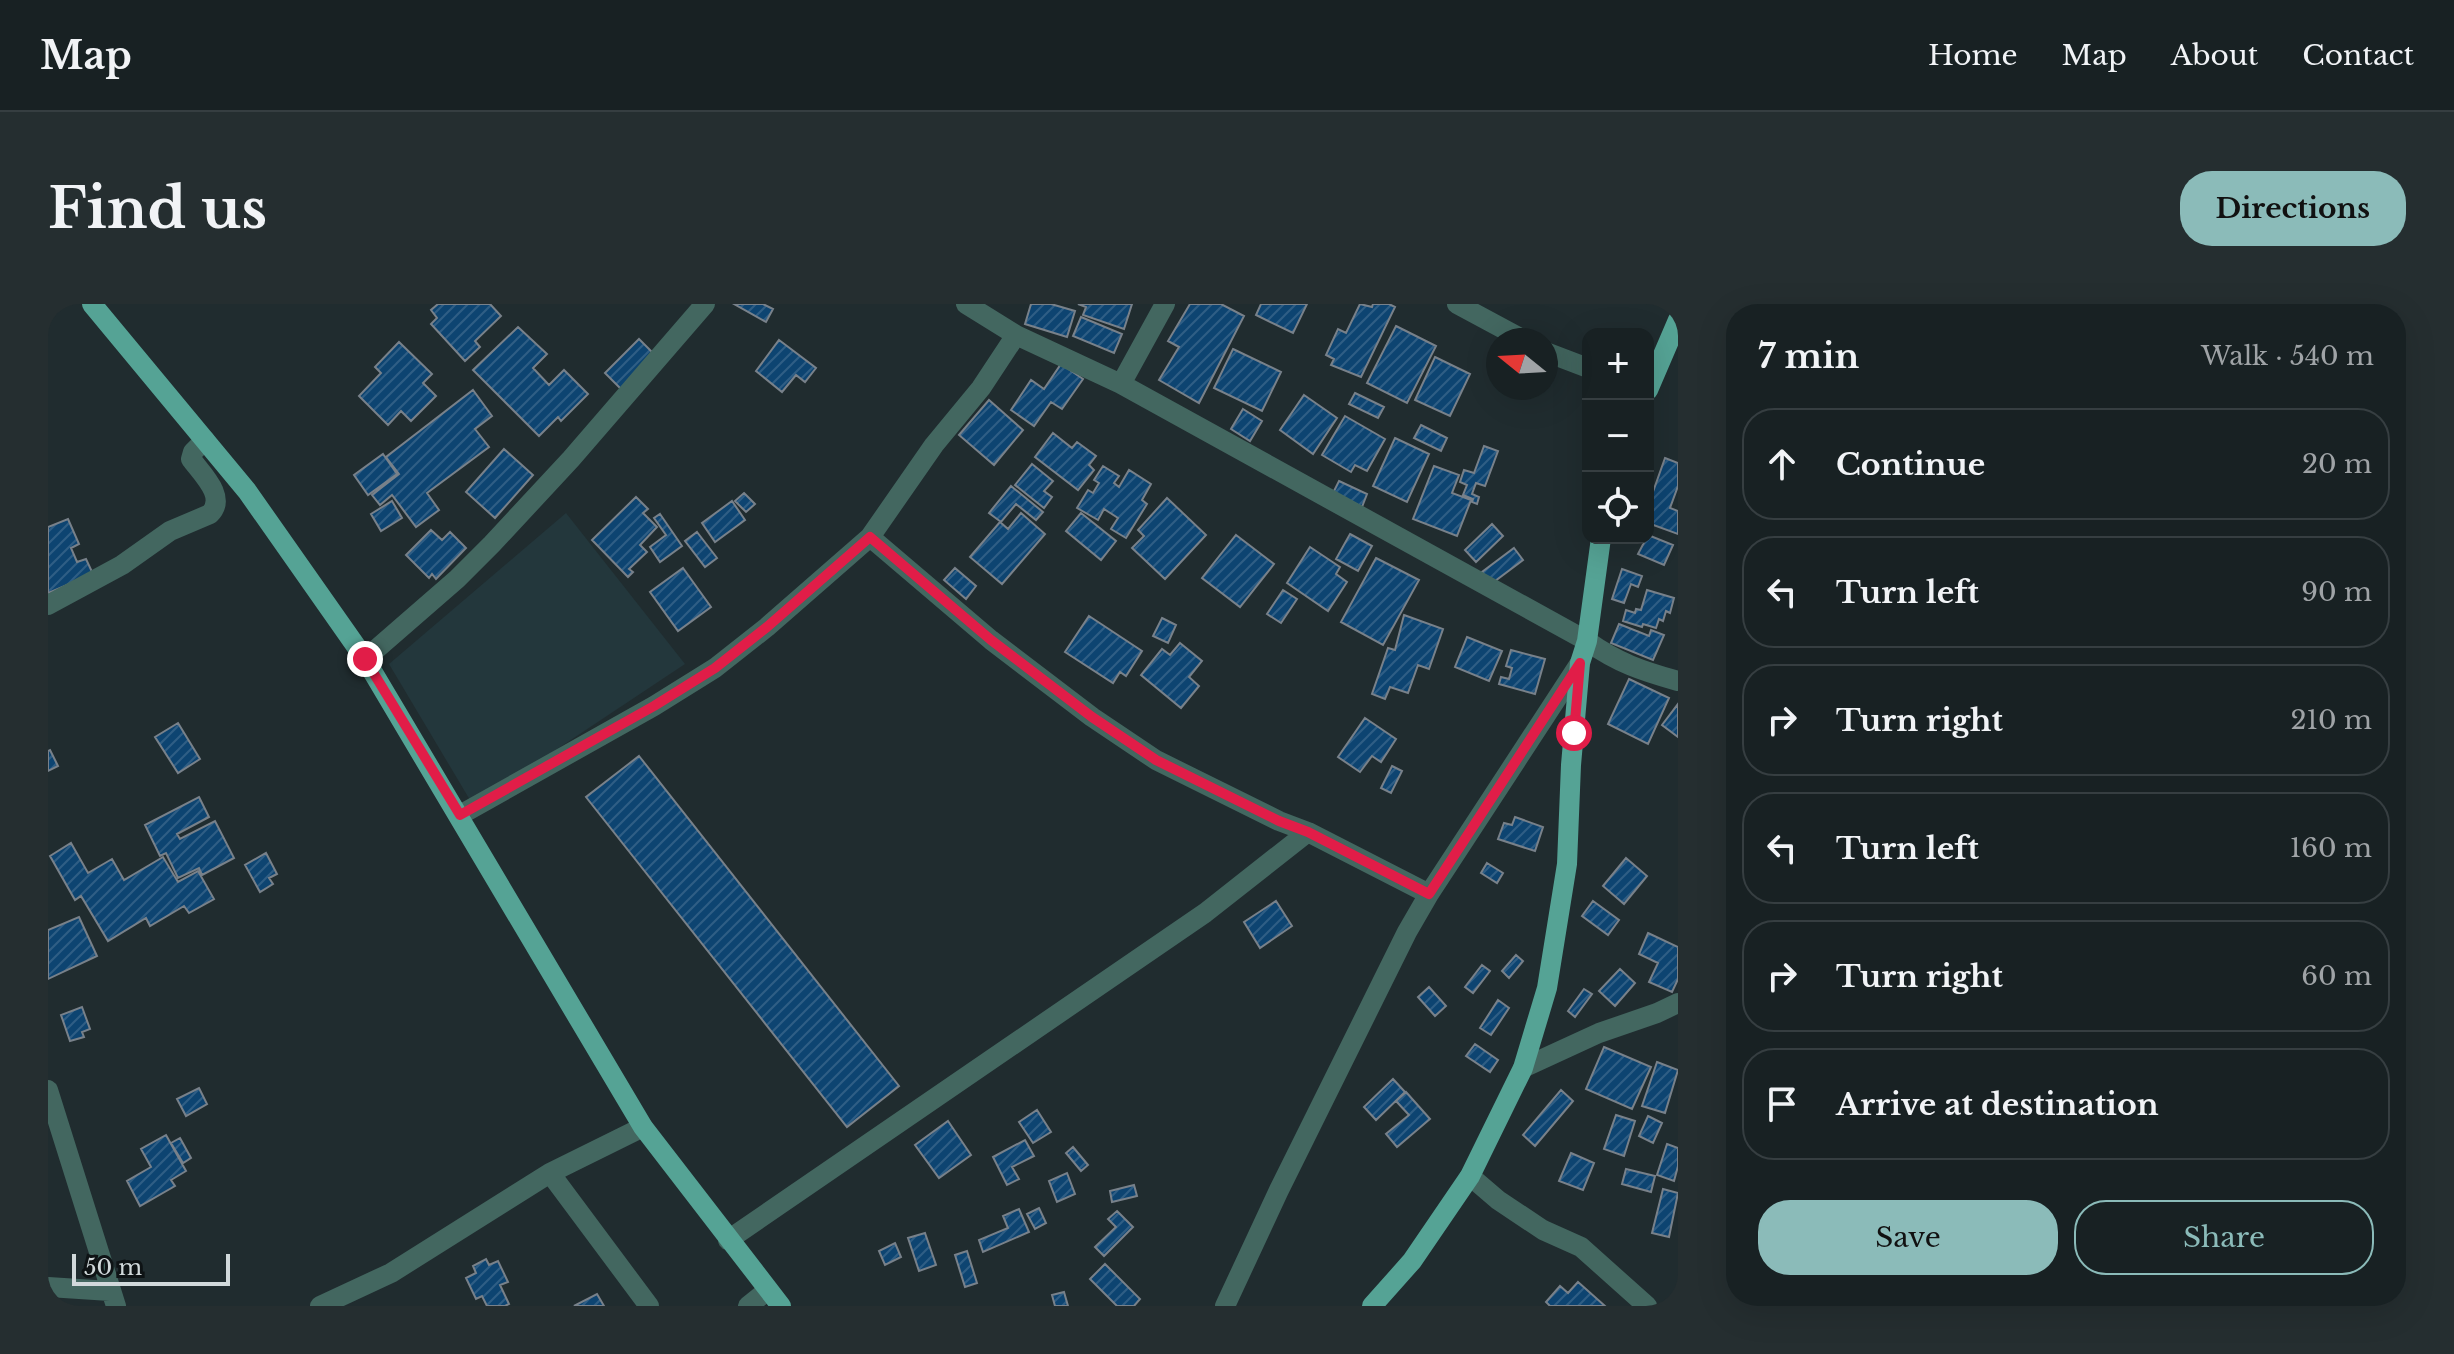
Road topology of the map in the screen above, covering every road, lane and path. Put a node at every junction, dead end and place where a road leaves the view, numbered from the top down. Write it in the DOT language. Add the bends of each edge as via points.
graph roads {
  1 [pos="92,304"];
  2 [pos="705,304"];
  3 [pos="966,304"];
  4 [pos="1165,304"];
  5 [pos="1457,304"];
  6 [pos="1678,320"];
  7 [pos="1502,328"];
  8 [pos="1016,335"];
  9 [pos="1558,357"];
  10 [pos="1582,366"];
  11 [pos="1654,375"];
  12 [pos="1121,384"];
  13 [pos="205,440"];
  14 [pos="870,537"];
  15 [pos="1600,544"];
  16 [pos="48,605"];
  17 [pos="1587,641"];
  18 [pos="365,659"];
  19 [pos="1580,663"];
  20 [pos="1678,681"];
  21 [pos="460,815"];
  22 [pos="1308,832"];
  23 [pos="1429,894"];
  24 [pos="1678,1003"];
  25 [pos="1523,1068"];
  26 [pos="48,1090"];
  27 [pos="643,1127"];
  28 [pos="550,1173"];
  29 [pos="1470,1176"];
  30 [pos="728,1240"];
  31 [pos="48,1287"];
  32 [pos="774,1298"];
  33 [pos="113,1299"];
  34 [pos="320,1306"];
  35 [pos="649,1306"];
  36 [pos="748,1306"];
  37 [pos="1225,1306"];
  38 [pos="1372,1306"];
  39 [pos="1647,1306"];
  1 -- 13 [label="main road"];
  2 -- 18 [label="street" via="492,544"];
  3 -- 8 [label="street"];
  4 -- 12 [label="street"];
  5 -- 7 [label="street"];
  6 -- 11 [label="main road"];
  8 -- 12 [label="street"];
  8 -- 14 [label="street"];
  9 -- 10 [label="street"];
  12 -- 17 [label="street"];
  13 -- 16 [label="street" via="191,459 216,494 215,509"];
  13 -- 18 [label="main road"];
  14 -- 21 [label="street" via="715,668"];
  14 -- 22 [label="street" via="991,640 1130,743"];
  15 -- 17 [label="main road"];
  17 -- 19 [label="main road"];
  17 -- 20 [label="street" via="1613,660"];
  18 -- 21 [label="main road"];
  19 -- 23 [label="street"];
  19 -- 25 [label="main road" via="1567,864 1547,988"];
  21 -- 27 [label="main road"];
  22 -- 23 [label="street"];
  22 -- 30 [label="street" via="1205,913"];
  23 -- 37 [label="street"];
  24 -- 25 [label="street"];
  25 -- 29 [label="main road"];
  26 -- 33 [label="street"];
  27 -- 28 [label="street"];
  27 -- 30 [label="main road"];
  28 -- 34 [label="street" via="391,1273"];
  28 -- 35 [label="street"];
  29 -- 38 [label="main road" via="1412,1261"];
  29 -- 39 [label="street" via="1543,1230 1581,1247"];
  30 -- 32 [label="main road"];
  31 -- 33 [label="street"];
  32 -- 36 [label="street"];
}
